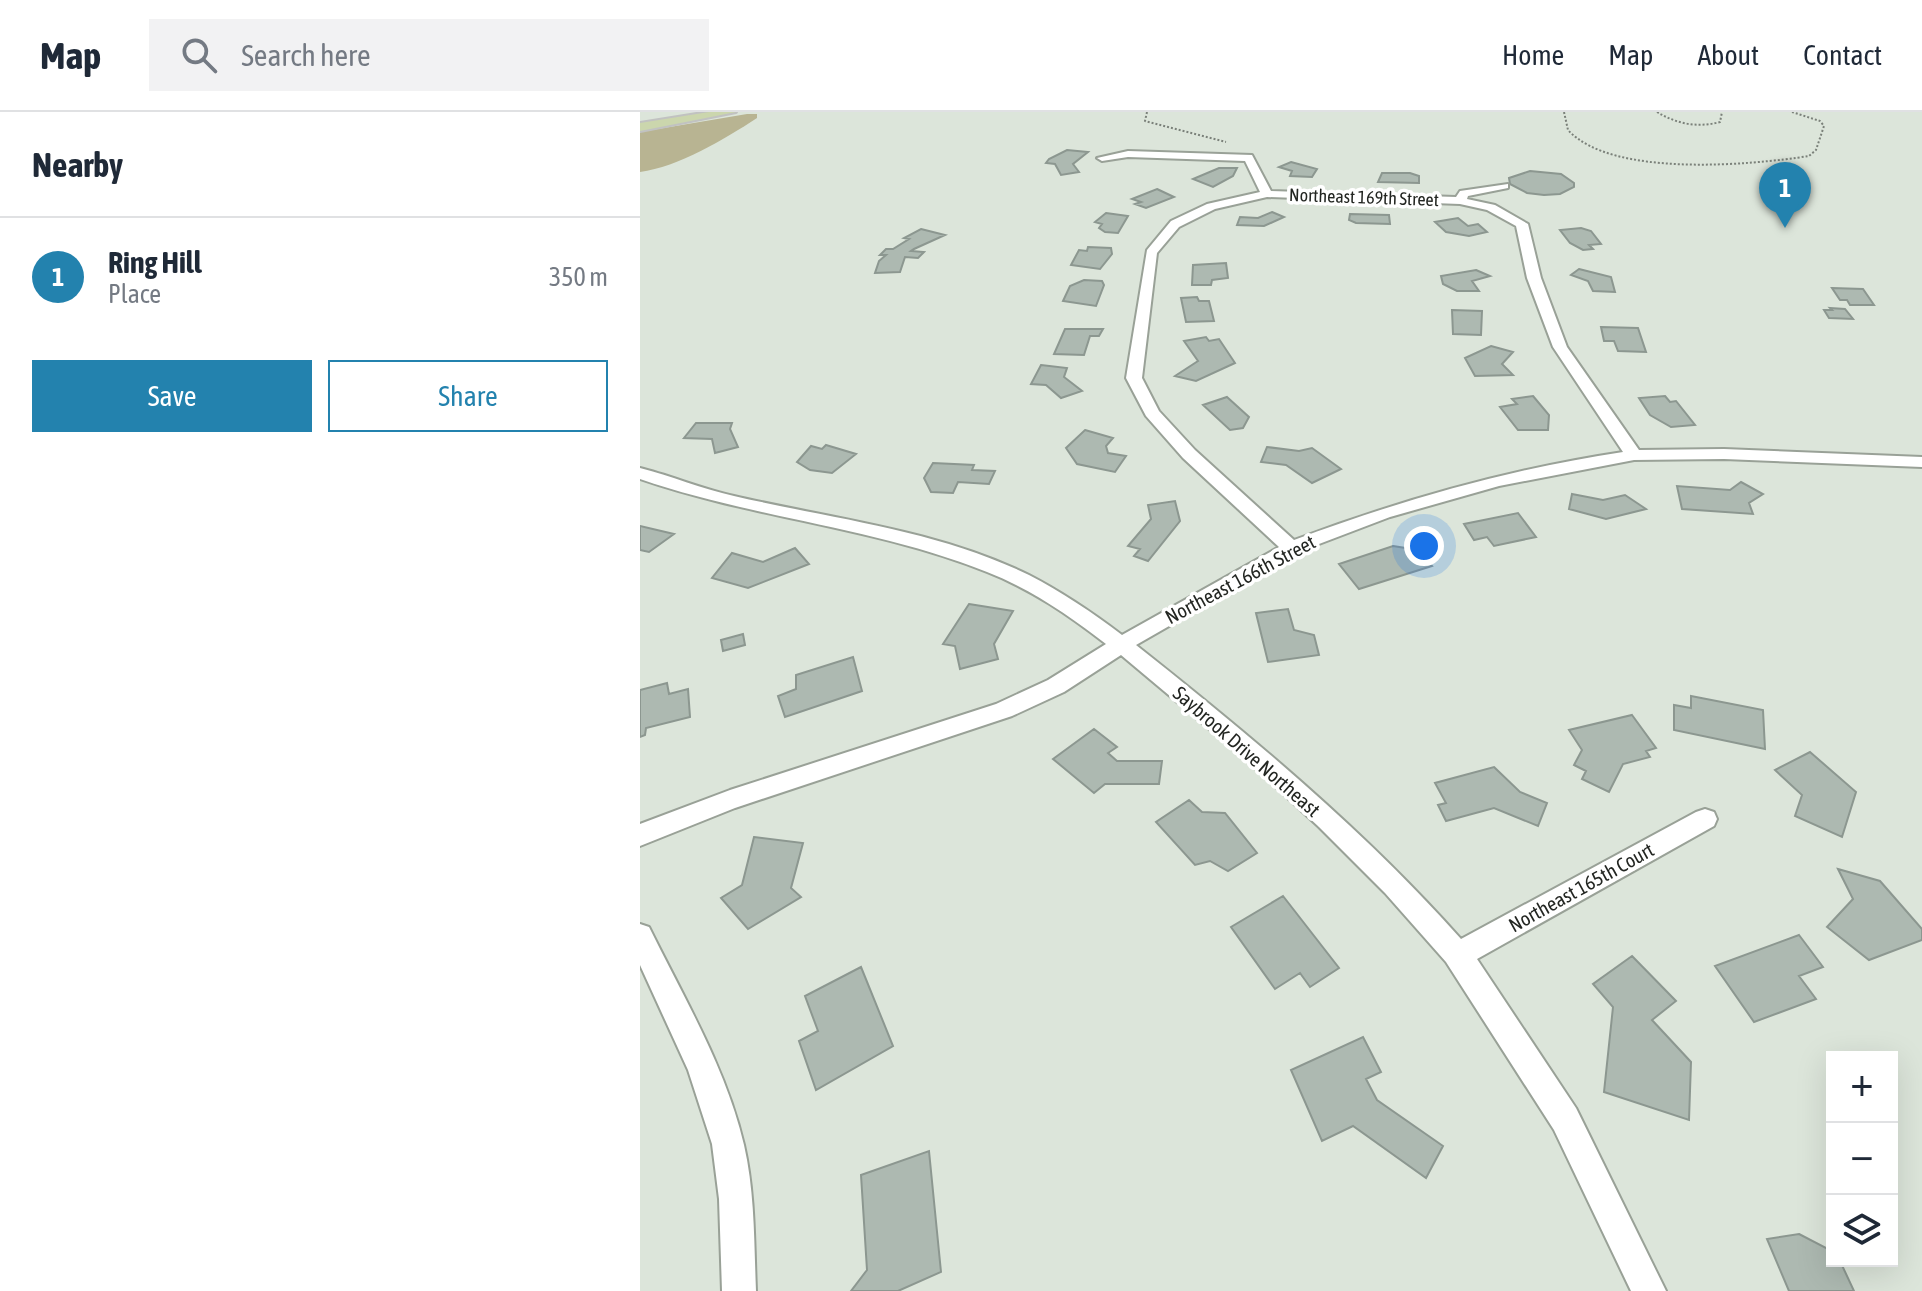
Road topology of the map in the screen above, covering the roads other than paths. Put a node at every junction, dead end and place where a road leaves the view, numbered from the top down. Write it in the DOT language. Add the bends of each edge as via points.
graph roads {
  1 [pos="730,112"];
  2 [pos="640,127"];
  3 [pos="1102,158"];
  4 [pos="1504,186"];
  5 [pos="1267,194"];
  6 [pos="1460,201"];
  7 [pos="1634,455"];
  8 [pos="1922,462"];
  9 [pos="640,473"];
  10 [pos="1291,548"];
  11 [pos="1121,645"];
  12 [pos="1705,819"];
  13 [pos="640,835"];
  14 [pos="640,936"];
  15 [pos="1458,955"];
  16 [pos="739,1291"];
  17 [pos="1649,1291"];
  1 -- 2 [label="main road"];
  3 -- 5 [label="street" via="1248,157"];
  4 -- 6 [label="street" via="1464,193"];
  5 -- 6 [label="street, Northeast 169th Street"];
  5 -- 10 [label="street, Northeast 169th Street" via="1211,206 1175,224 1151,253 1134,378 1152,413 1189,454"];
  6 -- 7 [label="street" via="1491,207 1522,224 1534,278 1560,347"];
  7 -- 8 [label="street, Northeast 166th Street"];
  7 -- 10 [label="street, Northeast 166th Street" via="1495,482 1384,513"];
  9 -- 11 [label="street, Saybrook Drive Northeast" via="751,507 947,549 1054,597"];
  10 -- 11 [label="street, Northeast 166th Street"];
  11 -- 13 [label="street, Northeast 166th Street" via="1056,686 1004,710"];
  11 -- 15 [label="street, Saybrook Drive Northeast" via="1232,734 1348,838"];
  12 -- 15 [label="street, Northeast 165th Court"];
  14 -- 16 [label="street" via="708,1085 728,1144"];
  15 -- 17 [label="street, Saybrook Drive Northeast" via="1565,1119"];
}
